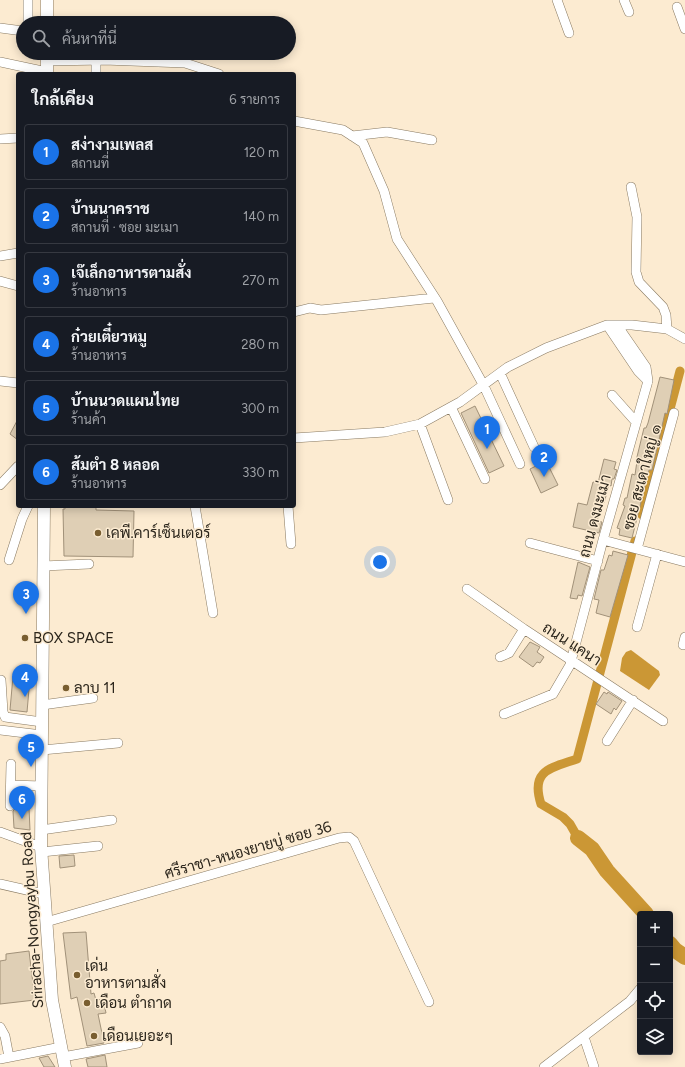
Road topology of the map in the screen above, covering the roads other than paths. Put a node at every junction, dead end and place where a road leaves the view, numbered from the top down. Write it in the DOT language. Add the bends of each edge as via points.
graph roads {
  1 [pos="28,0"];
  2 [pos="47,0"];
  3 [pos="557,0"];
  4 [pos="624,0"];
  5 [pos="677,7"];
  6 [pos="629,12"];
  7 [pos="28,16"];
  8 [pos="47,16"];
  9 [pos="0,28"];
  10 [pos="685,29"];
  11 [pos="16,30"];
  12 [pos="569,33"];
  13 [pos="96,60"];
  14 [pos="0,62"];
  15 [pos="47,65"];
  16 [pos="96,72"];
  17 [pos="208,72"];
  18 [pos="296,120"];
  19 [pos="352,136"];
  20 [pos="16,138"];
  21 [pos="0,139"];
  22 [pos="432,140"];
  23 [pos="631,187"];
  24 [pos="16,253"];
  25 [pos="0,256"];
  26 [pos="0,281"];
  27 [pos="16,285"];
  28 [pos="434,298"];
  29 [pos="296,312"];
  30 [pos="612,325"];
  31 [pos="667,329"];
  32 [pos="685,339"];
  33 [pos="500,373"];
  34 [pos="16,378"];
  35 [pos="4,381"];
  36 [pos="16,383"];
  37 [pos="484,386"];
  38 [pos="612,395"];
  39 [pos="451,407"];
  40 [pos="674,413"];
  41 [pos="636,422"];
  42 [pos="420,424"];
  43 [pos="296,438"];
  44 [pos="534,447"];
  45 [pos="520,464"];
  46 [pos="16,468"];
  47 [pos="485,479"];
  48 [pos="0,485"];
  49 [pos="448,500"];
  50 [pos="27,508"];
  51 [pos="44,508"];
  52 [pos="195,508"];
  53 [pos="288,508"];
  54 [pos="603,540"];
  55 [pos="530,543"];
  56 [pos="292,544"];
  57 [pos="637,549"];
  58 [pos="657,554"];
  59 [pos="9,560"];
  60 [pos="598,561"];
  61 [pos="685,561"];
  62 [pos="89,564"];
  63 [pos="43,566"];
  64 [pos="467,590"];
  65 [pos="213,613"];
  66 [pos="637,627"];
  67 [pos="524,629"];
  68 [pos="500,657"];
  69 [pos="572,659"];
  70 [pos="1,680"];
  71 [pos="93,698"];
  72 [pos="633,700"];
  73 [pos="42,705"];
  74 [pos="504,714"];
  75 [pos="663,721"];
  76 [pos="42,722"];
  77 [pos="0,730"];
  78 [pos="42,735"];
  79 [pos="607,741"];
  80 [pos="118,743"];
  81 [pos="42,750"];
  82 [pos="11,764"];
  83 [pos="11,785"];
  84 [pos="42,786"];
  85 [pos="10,806"];
  86 [pos="112,820"];
  87 [pos="41,830"];
  88 [pos="0,832"];
  89 [pos="98,846"];
  90 [pos="42,849"];
  91 [pos="0,884"];
  92 [pos="44,894"];
  93 [pos="46,922"];
  94 [pos="637,993"];
  95 [pos="429,1002"];
  96 [pos="0,1027"];
  97 [pos="584,1037"];
  98 [pos="138,1042"];
  99 [pos="10,1057"];
  100 [pos="63,1057"];
  101 [pos="0,1059"];
  102 [pos="544,1067"];
  103 [pos="594,1067"];
  1 -- 7 [label="street"];
  2 -- 8 [label="main road"];
  3 -- 12 [label="street"];
  4 -- 6 [label="street"];
  5 -- 10 [label="street"];
  9 -- 11 [label="street"];
  13 -- 15 [label="street"];
  13 -- 16 [label="street"];
  13 -- 17 [label="street" via="186,63"];
  14 -- 15 [label="street"];
  18 -- 19 [label="street" via="343,130"];
  19 -- 22 [label="street" via="387,132"];
  19 -- 28 [label="street" via="363,143 379,179 397,239"];
  20 -- 21 [label="street"];
  23 -- 31 [label="street" via="637,217 636,272 639,282 663,307"];
  24 -- 25 [label="street"];
  26 -- 27 [label="street"];
  28 -- 29 [label="street" via="321,310 310,308"];
  28 -- 37 [label="street"];
  30 -- 31 [label="street"];
  30 -- 33 [label="street" via="546,348"];
  30 -- 41 [label="street, ถนน ดงมะเม่า" via="638,372 648,381"];
  31 -- 32 [label="street"];
  33 -- 37 [label="street"];
  33 -- 44 [label="street"];
  34 -- 35 [label="street"];
  35 -- 36 [label="street"];
  37 -- 39 [label="street"];
  37 -- 45 [label="street"];
  38 -- 41 [label="street"];
  39 -- 42 [label="street"];
  39 -- 47 [label="street"];
  40 -- 57 [label="street, ซอย สะเดาใหญ่ ๑"];
  41 -- 54 [label="street, ถนน ดงมะเม่า"];
  42 -- 43 [label="street" via="385,432"];
  42 -- 49 [label="street"];
  46 -- 48 [label="street"];
  50 -- 59 [label="street"];
  51 -- 63 [label="main road, Sriracha-Nongyaybu Road"];
  52 -- 65 [label="street"];
  53 -- 56 [label="street"];
  54 -- 57 [label="street"];
  54 -- 60 [label="street, ถนน ดงมะเม่า"];
  55 -- 60 [label="street"];
  57 -- 58 [label="street"];
  58 -- 61 [label="street"];
  58 -- 66 [label="street"];
  60 -- 69 [label="street, ถนน ดงมะเม่า"];
  62 -- 63 [label="street"];
  63 -- 73 [label="main road, Sriracha-Nongyaybu Road"];
  64 -- 67 [label="street, ถนน แคนา"];
  67 -- 68 [label="street" via="509,653"];
  67 -- 69 [label="street, ถนน แคนา"];
  69 -- 72 [label="street, ถนน แคนา"];
  69 -- 74 [label="street, ถนน ดงมะเม่า" via="553,694"];
  70 -- 76 [label="street" via="5,716"];
  71 -- 73 [label="street"];
  72 -- 75 [label="street, ถนน แคนา"];
  72 -- 79 [label="street"];
  73 -- 76 [label="main road, Sriracha-Nongyaybu Road"];
  76 -- 78 [label="main road, Sriracha-Nongyaybu Road"];
  77 -- 78 [label="street"];
  78 -- 81 [label="main road, Sriracha-Nongyaybu Road"];
  80 -- 81 [label="street"];
  81 -- 84 [label="main road, Sriracha-Nongyaybu Road"];
  82 -- 83 [label="street"];
  83 -- 84 [label="street"];
  83 -- 85 [label="street"];
  84 -- 87 [label="main road, Sriracha-Nongyaybu Road"];
  86 -- 87 [label="street"];
  87 -- 90 [label="main road, Sriracha-Nongyaybu Road"];
  88 -- 90 [label="street"];
  89 -- 90 [label="street"];
  90 -- 92 [label="main road, Sriracha-Nongyaybu Road"];
  91 -- 92 [label="street"];
  92 -- 93 [label="main road, Sriracha-Nongyaybu Road"];
  93 -- 95 [label="street, ศรีราชา-หนองยายบู่ ซอย 36" via="349,836 354,841"];
  93 -- 100 [label="main road, Sriracha-Nongyaybu Road" via="52,1000"];
  94 -- 97 [label="street"];
  96 -- 99 [label="street"];
  97 -- 102 [label="street"];
  97 -- 103 [label="street"];
  98 -- 100 [label="street"];
  99 -- 100 [label="street"];
  99 -- 101 [label="street"];
}
